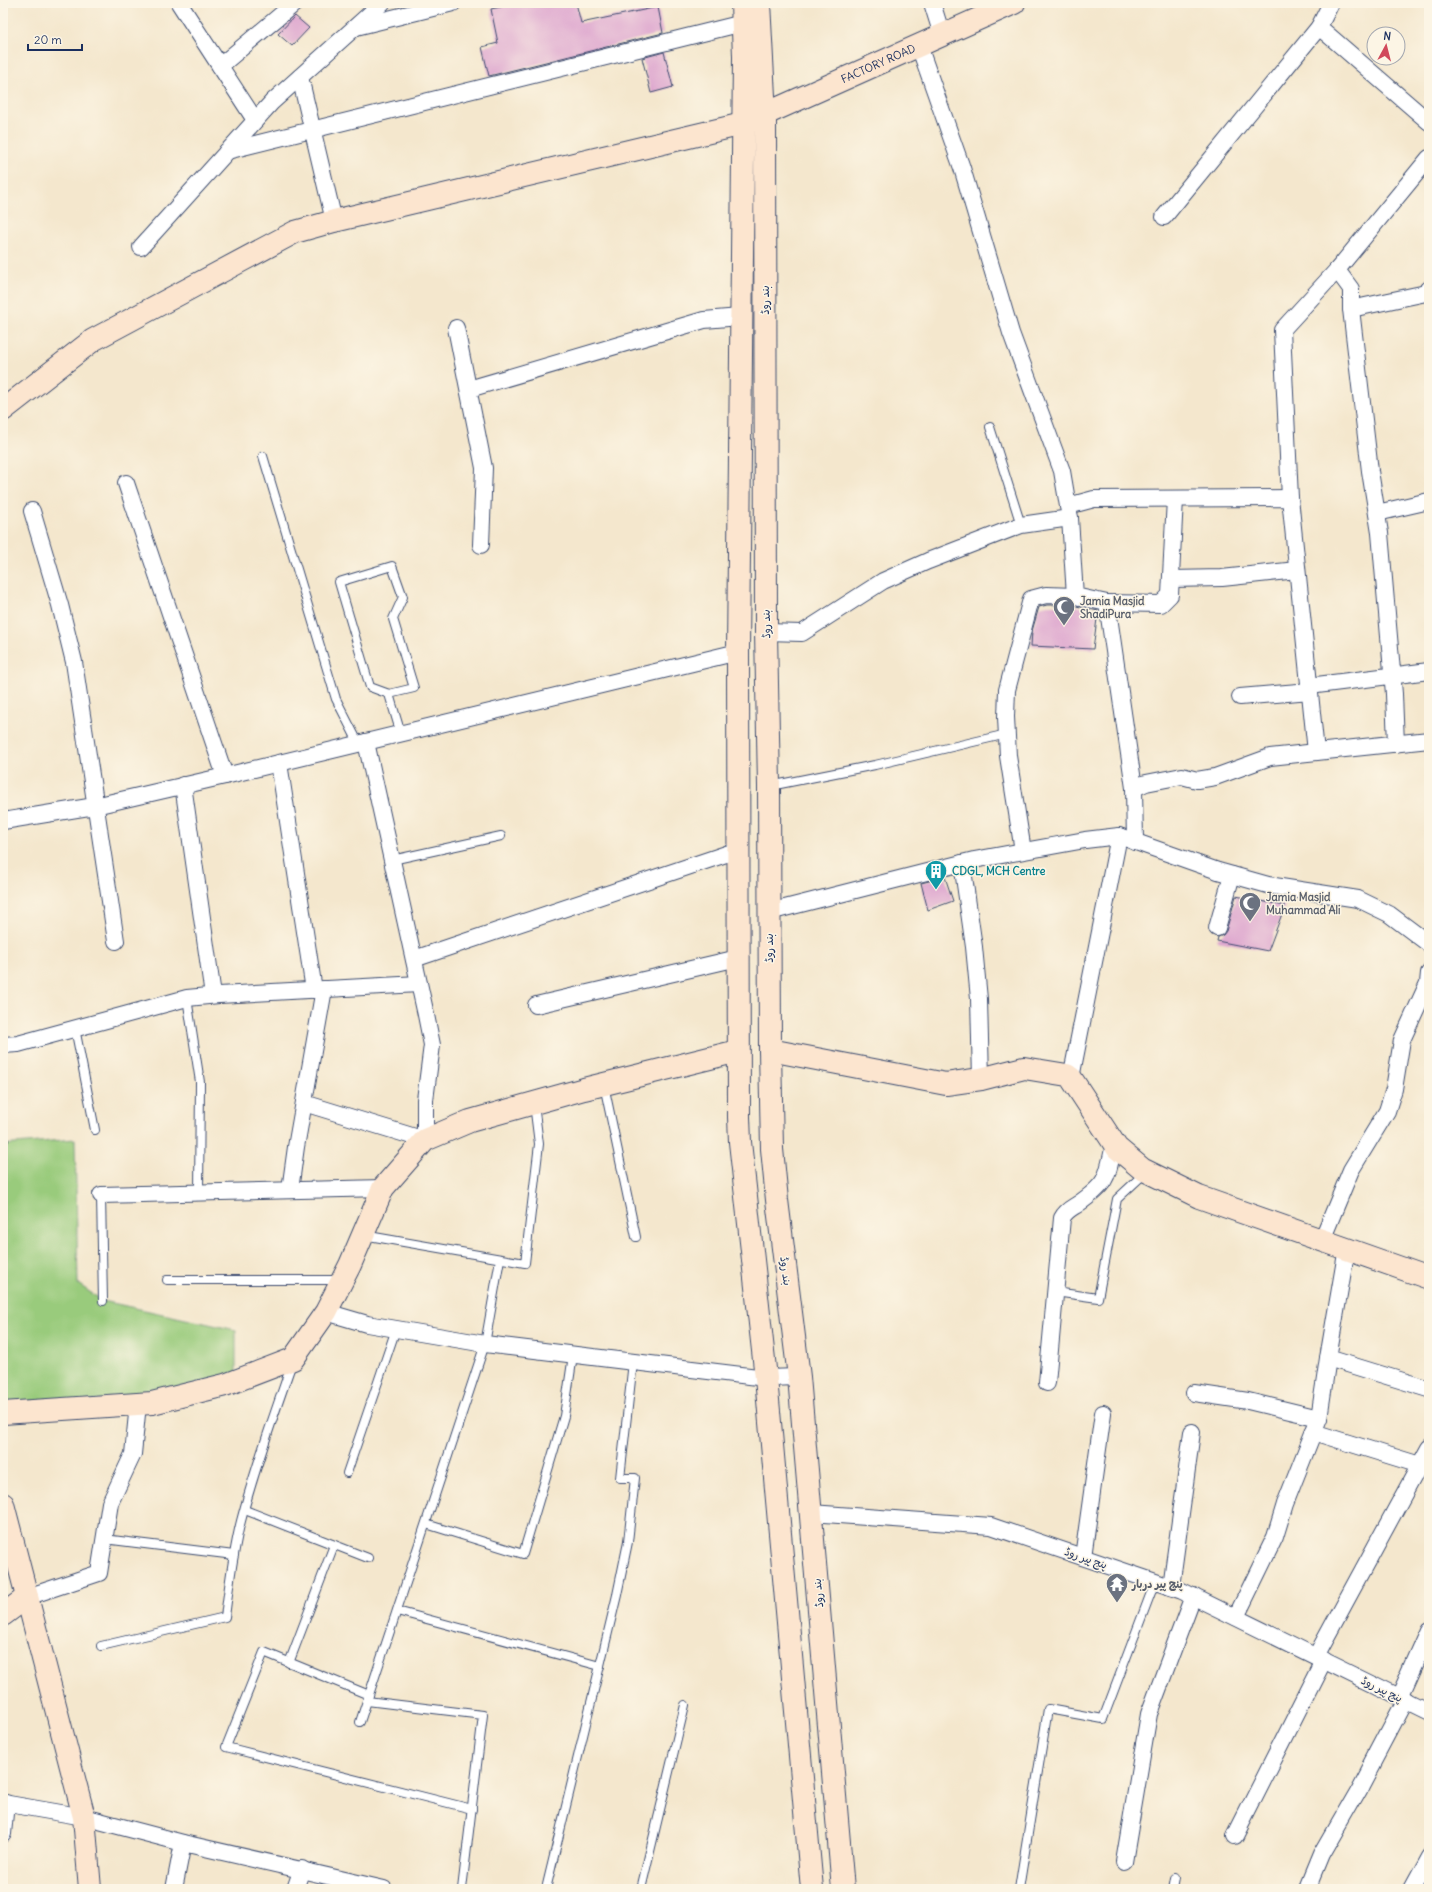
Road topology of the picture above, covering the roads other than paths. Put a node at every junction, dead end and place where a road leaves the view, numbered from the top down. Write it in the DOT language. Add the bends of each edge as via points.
graph roads {
  1 [pos="295,3"];
  2 [pos="382,3"];
  3 [pos="454,3"];
  4 [pos="759,3"];
  5 [pos="932,3"];
  6 [pos="1014,3"];
  7 [pos="1331,3"];
  8 [pos="186,6"];
  9 [pos="742,13"];
  10 [pos="1319,27"];
  11 [pos="354,28"];
  12 [pos="942,35"];
  13 [pos="919,46"];
  14 [pos="220,66"];
  15 [pos="300,77"];
  16 [pos="764,115"];
  17 [pos="255,120"];
  18 [pos="1429,122"];
  19 [pos="743,124"];
  20 [pos="312,130"];
  21 [pos="227,151"];
  22 [pos="1429,158"];
  23 [pos="1164,217"];
  24 [pos="334,221"];
  25 [pos="141,247"];
  26 [pos="1338,270"];
  27 [pos="1428,295"];
  28 [pos="1351,309"];
  29 [pos="740,317"];
  30 [pos="456,328"];
  31 [pos="469,389"];
  32 [pos="3,410"];
  33 [pos="990,427"];
  34 [pos="263,456"];
  35 [pos="126,483"];
  36 [pos="1290,498"];
  37 [pos="1175,499"];
  38 [pos="1429,501"];
  39 [pos="32,511"];
  40 [pos="1069,512"];
  41 [pos="1377,513"];
  42 [pos="1020,525"];
  43 [pos="481,545"];
  44 [pos="1297,570"];
  45 [pos="1171,579"];
  46 [pos="1075,596"];
  47 [pos="1107,602"];
  48 [pos="766,632"];
  49 [pos="738,652"];
  50 [pos="1429,671"];
  51 [pos="1392,676"];
  52 [pos="1309,688"];
  53 [pos="389,694"];
  54 [pos="1240,697"];
  55 [pos="401,734"];
  56 [pos="1007,734"];
  57 [pos="1429,740"];
  58 [pos="363,743"];
  59 [pos="1396,744"];
  60 [pos="1316,752"];
  61 [pos="279,763"];
  62 [pos="225,776"];
  63 [pos="183,786"];
  64 [pos="769,786"];
  65 [pos="1134,788"];
  66 [pos="95,806"];
  67 [pos="3,821"];
  68 [pos="501,836"];
  69 [pos="1119,836"];
  70 [pos="1135,842"];
  71 [pos="738,850"];
  72 [pos="1023,850"];
  73 [pos="392,860"];
  74 [pos="962,863"];
  75 [pos="1232,875"];
  76 [pos="769,912"];
  77 [pos="1217,928"];
  78 [pos="116,941"];
  79 [pos="1429,944"];
  80 [pos="738,958"];
  81 [pos="414,959"];
  82 [pos="1429,973"];
  83 [pos="419,984"];
  84 [pos="319,990"];
  85 [pos="213,996"];
  86 [pos="187,998"];
  87 [pos="536,1005"];
  88 [pos="75,1028"];
  89 [pos="3,1044"];
  90 [pos="770,1050"];
  91 [pos="738,1051"];
  92 [pos="980,1078"];
  93 [pos="1071,1078"];
  94 [pos="604,1084"];
  95 [pos="304,1103"];
  96 [pos="534,1103"];
  97 [pos="95,1130"];
  98 [pos="425,1140"];
  99 [pos="1114,1144"];
  100 [pos="1146,1171"];
  101 [pos="383,1188"];
  102 [pos="290,1190"];
  103 [pos="199,1192"];
  104 [pos="101,1195"];
  105 [pos="362,1235"];
  106 [pos="636,1237"];
  107 [pos="1322,1240"];
  108 [pos="1346,1248"];
  109 [pos="500,1259"];
  110 [pos="1429,1278"];
  111 [pos="167,1280"];
  112 [pos="342,1280"];
  113 [pos="1055,1292"];
  114 [pos="103,1301"];
  115 [pos="326,1312"];
  116 [pos="396,1329"];
  117 [pos="485,1344"];
  118 [pos="574,1355"];
  119 [pos="1328,1358"];
  120 [pos="293,1359"];
  121 [pos="633,1362"];
  122 [pos="799,1377"];
  123 [pos="766,1378"];
  124 [pos="1047,1383"];
  125 [pos="1429,1389"];
  126 [pos="1194,1393"];
  127 [pos="138,1404"];
  128 [pos="3,1413"];
  129 [pos="1103,1413"];
  130 [pos="1316,1425"];
  131 [pos="1192,1432"];
  132 [pos="1429,1448"];
  133 [pos="1420,1465"];
  134 [pos="347,1473"];
  135 [pos="3,1504"];
  136 [pos="245,1510"];
  137 [pos="811,1513"];
  138 [pos="426,1524"];
  139 [pos="6,1529"];
  140 [pos="104,1539"];
  141 [pos="334,1545"];
  142 [pos="234,1555"];
  143 [pos="1083,1557"];
  144 [pos="368,1558"];
  145 [pos="1155,1582"];
  146 [pos="1171,1587"];
  147 [pos="1194,1596"];
  148 [pos="27,1597"];
  149 [pos="397,1611"];
  150 [pos="3,1615"];
  151 [pos="1236,1617"];
  152 [pos="1429,1630"];
  153 [pos="101,1646"];
  154 [pos="1320,1658"];
  155 [pos="289,1663"];
  156 [pos="600,1666"];
  157 [pos="368,1698"];
  158 [pos="1402,1699"];
  159 [pos="685,1705"];
  160 [pos="1429,1712"];
  161 [pos="360,1722"];
  162 [pos="4,1803"];
  163 [pos="472,1809"];
  164 [pos="84,1817"];
  165 [pos="3,1834"];
  166 [pos="1235,1836"];
  167 [pos="184,1843"];
  168 [pos="1429,1856"];
  169 [pos="1124,1862"];
  170 [pos="302,1869"];
  171 [pos="1175,1878"];
  172 [pos="90,1889"];
  173 [pos="174,1889"];
  174 [pos="295,1889"];
  175 [pos="384,1889"];
  176 [pos="462,1889"];
  177 [pos="546,1889"];
  178 [pos="641,1889"];
  179 [pos="812,1889"];
  180 [pos="842,1889"];
  181 [pos="1019,1889"];
  182 [pos="1173,1889"];
  183 [pos="1307,1889"];
  184 [pos="1411,1889"];
  1 -- 14 [label="street"];
  2 -- 11 [label="street"];
  3 -- 11 [label="street"];
  4 -- 16 [label="main road, بند روڈ"];
  5 -- 12 [label="street"];
  6 -- 12 [label="main road, FACTORY ROAD"];
  7 -- 10 [label="street"];
  8 -- 14 [label="street"];
  9 -- 19 [label="main road"];
  9 -- 20 [label="street"];
  10 -- 18 [label="street"];
  10 -- 23 [label="street"];
  11 -- 15 [label="street"];
  12 -- 13 [label="main road, FACTORY ROAD"];
  13 -- 16 [label="main road, FACTORY ROAD"];
  13 -- 40 [label="street" via="962,168 1011,333 1062,471"];
  14 -- 17 [label="street"];
  15 -- 17 [label="street"];
  15 -- 20 [label="street"];
  16 -- 19 [label="main road, FACTORY ROAD"];
  16 -- 48 [label="main road, بند روڈ"];
  17 -- 21 [label="street"];
  19 -- 24 [label="main road, FACTORY ROAD"];
  19 -- 29 [label="main road"];
  20 -- 21 [label="street"];
  20 -- 24 [label="street"];
  21 -- 25 [label="street"];
  22 -- 26 [label="street"];
  24 -- 32 [label="main road, FACTORY ROAD" via="295,232 93,340"];
  26 -- 28 [label="street" via="1351,289"];
  26 -- 36 [label="street" via="1282,330"];
  27 -- 28 [label="street"];
  28 -- 41 [label="street"];
  29 -- 31 [label="street" via="704,320"];
  29 -- 49 [label="main road"];
  30 -- 31 [label="street"];
  31 -- 43 [label="street" via="484,468"];
  33 -- 42 [label="lane"];
  34 -- 58 [label="lane" via="336,699"];
  35 -- 62 [label="street"];
  36 -- 37 [label="street"];
  36 -- 44 [label="street"];
  37 -- 40 [label="street" via="1094,499"];
  37 -- 45 [label="street"];
  38 -- 41 [label="street"];
  39 -- 66 [label="street" via="74,662"];
  40 -- 42 [label="street"];
  40 -- 46 [label="street"];
  41 -- 51 [label="street"];
  42 -- 48 [label="street" via="883,581 802,633"];
  44 -- 45 [label="street" via="1222,578"];
  44 -- 52 [label="street"];
  45 -- 47 [label="street" via="1170,595 1161,604"];
  46 -- 47 [label="street"];
  46 -- 56 [label="street" via="1046,595 1031,599 1007,690"];
  47 -- 65 [label="street"];
  48 -- 64 [label="main road, بند روڈ"];
  49 -- 55 [label="street"];
  49 -- 71 [label="main road"];
  50 -- 51 [label="street"];
  51 -- 52 [label="street"];
  51 -- 59 [label="street"];
  52 -- 54 [label="street"];
  52 -- 60 [label="street"];
  53 -- 53 [label="lane" via="370,688 339,582 392,566 403,597 393,620 414,688"];
  53 -- 55 [label="lane"];
  55 -- 58 [label="street"];
  56 -- 64 [label="lane" via="875,766"];
  56 -- 72 [label="street" via="1008,756"];
  57 -- 59 [label="street"];
  58 -- 61 [label="street"];
  58 -- 73 [label="street"];
  59 -- 60 [label="street"];
  60 -- 65 [label="street" via="1270,757 1215,777 1197,780 1182,776"];
  61 -- 62 [label="street"];
  61 -- 84 [label="street"];
  62 -- 63 [label="street"];
  63 -- 66 [label="street"];
  63 -- 85 [label="street"];
  64 -- 76 [label="main road, بند روڈ"];
  65 -- 70 [label="street"];
  66 -- 67 [label="street"];
  66 -- 78 [label="street"];
  68 -- 73 [label="lane"];
  69 -- 70 [label="street"];
  69 -- 72 [label="street"];
  69 -- 93 [label="street"];
  70 -- 75 [label="street"];
  71 -- 80 [label="main road"];
  71 -- 81 [label="street"];
  72 -- 74 [label="street"];
  73 -- 81 [label="street"];
  74 -- 76 [label="street"];
  74 -- 92 [label="street" via="978,991"];
  75 -- 77 [label="street"];
  75 -- 79 [label="street" via="1268,885 1358,899 1389,914"];
  76 -- 90 [label="main road, بند روڈ"];
  80 -- 87 [label="street"];
  80 -- 91 [label="main road"];
  81 -- 83 [label="street"];
  82 -- 107 [label="street" via="1428,983 1402,1040 1394,1089 1387,1111 1351,1170"];
  83 -- 84 [label="street"];
  83 -- 98 [label="street" via="432,1045 425,1100"];
  84 -- 85 [label="street"];
  84 -- 95 [label="street"];
  85 -- 86 [label="street"];
  86 -- 88 [label="street"];
  86 -- 103 [label="lane" via="200,1082"];
  88 -- 89 [label="street" via="18,1044"];
  88 -- 97 [label="lane"];
  90 -- 92 [label="main road" via="946,1084"];
  90 -- 122 [label="main road, بند روڈ" via="772,1149"];
  91 -- 94 [label="main road"];
  91 -- 123 [label="main road" via="740,1142"];
  92 -- 93 [label="main road" via="1024,1068"];
  93 -- 99 [label="main road"];
  94 -- 96 [label="main road"];
  94 -- 106 [label="lane"];
  95 -- 98 [label="street"];
  95 -- 102 [label="street"];
  96 -- 98 [label="main road" via="470,1121"];
  96 -- 109 [label="lane" via="539,1144 525,1263"];
  98 -- 101 [label="main road"];
  99 -- 100 [label="main road"];
  99 -- 113 [label="street" via="1108,1172 1102,1185 1067,1210 1062,1218"];
  100 -- 107 [label="main road" via="1199,1197"];
  100 -- 113 [label="lane" via="1117,1199 1098,1298"];
  101 -- 102 [label="street"];
  101 -- 105 [label="main road"];
  102 -- 103 [label="street"];
  103 -- 104 [label="street"];
  104 -- 114 [label="lane"];
  105 -- 109 [label="lane"];
  105 -- 112 [label="main road"];
  107 -- 108 [label="main road"];
  108 -- 110 [label="main road"];
  108 -- 119 [label="street"];
  109 -- 117 [label="lane"];
  111 -- 112 [label="lane"];
  112 -- 115 [label="main road"];
  113 -- 124 [label="street"];
  115 -- 116 [label="street"];
  115 -- 120 [label="main road"];
  116 -- 117 [label="street"];
  116 -- 134 [label="lane"];
  117 -- 118 [label="street"];
  117 -- 138 [label="lane"];
  118 -- 121 [label="street"];
  118 -- 138 [label="lane" via="564,1416 523,1554"];
  119 -- 125 [label="street"];
  119 -- 130 [label="street"];
  120 -- 127 [label="main road" via="225,1385 152,1403"];
  120 -- 136 [label="lane"];
  121 -- 123 [label="street"];
  121 -- 156 [label="lane" via="620,1478 636,1478 626,1550"];
  122 -- 123 [label="street"];
  122 -- 137 [label="main road, بند روڈ"];
  123 -- 179 [label="main road"];
  126 -- 130 [label="street" via="1248,1401"];
  127 -- 128 [label="main road"];
  127 -- 140 [label="street" via="133,1454 110,1503"];
  129 -- 143 [label="street"];
  130 -- 133 [label="street"];
  130 -- 151 [label="street" via="1274,1537"];
  131 -- 146 [label="street"];
  132 -- 133 [label="street"];
  133 -- 154 [label="street"];
  135 -- 139 [label="main road"];
  136 -- 141 [label="lane"];
  136 -- 142 [label="lane"];
  137 -- 143 [label="street, پنج پیر روڈ" via="991,1526"];
  137 -- 180 [label="main road, بند روڈ"];
  138 -- 149 [label="lane"];
  139 -- 148 [label="main road"];
  140 -- 142 [label="lane"];
  140 -- 148 [label="street" via="99,1574"];
  141 -- 144 [label="lane"];
  141 -- 155 [label="lane"];
  142 -- 153 [label="lane" via="225,1617"];
  143 -- 145 [label="street, پنج پیر روڈ"];
  145 -- 146 [label="street, پنج پیر روڈ"];
  145 -- 181 [label="lane" via="1103,1719 1048,1709"];
  146 -- 147 [label="street, پنج پیر روڈ"];
  147 -- 151 [label="street, پنج پیر روڈ"];
  147 -- 169 [label="street" via="1149,1714"];
  148 -- 150 [label="main road"];
  148 -- 164 [label="main road"];
  149 -- 156 [label="lane"];
  149 -- 157 [label="lane"];
  151 -- 154 [label="street, پنج پیر روڈ"];
  152 -- 158 [label="street"];
  154 -- 158 [label="street, پنج پیر روڈ"];
  154 -- 166 [label="street"];
  155 -- 157 [label="lane"];
  155 -- 163 [label="lane" via="264,1652 226,1747"];
  156 -- 177 [label="lane"];
  157 -- 161 [label="lane"];
  157 -- 163 [label="lane" via="483,1715"];
  158 -- 160 [label="street, پنج پیر روڈ"];
  158 -- 183 [label="street" via="1359,1789 1321,1855"];
  159 -- 178 [label="lane"];
  162 -- 164 [label="street"];
  162 -- 165 [label="street"];
  163 -- 176 [label="lane"];
  164 -- 167 [label="street"];
  164 -- 172 [label="main road"];
  167 -- 170 [label="street"];
  167 -- 173 [label="street"];
  168 -- 184 [label="street"];
  170 -- 174 [label="street"];
  170 -- 175 [label="street"];
  171 -- 182 [label="lane"];
}
